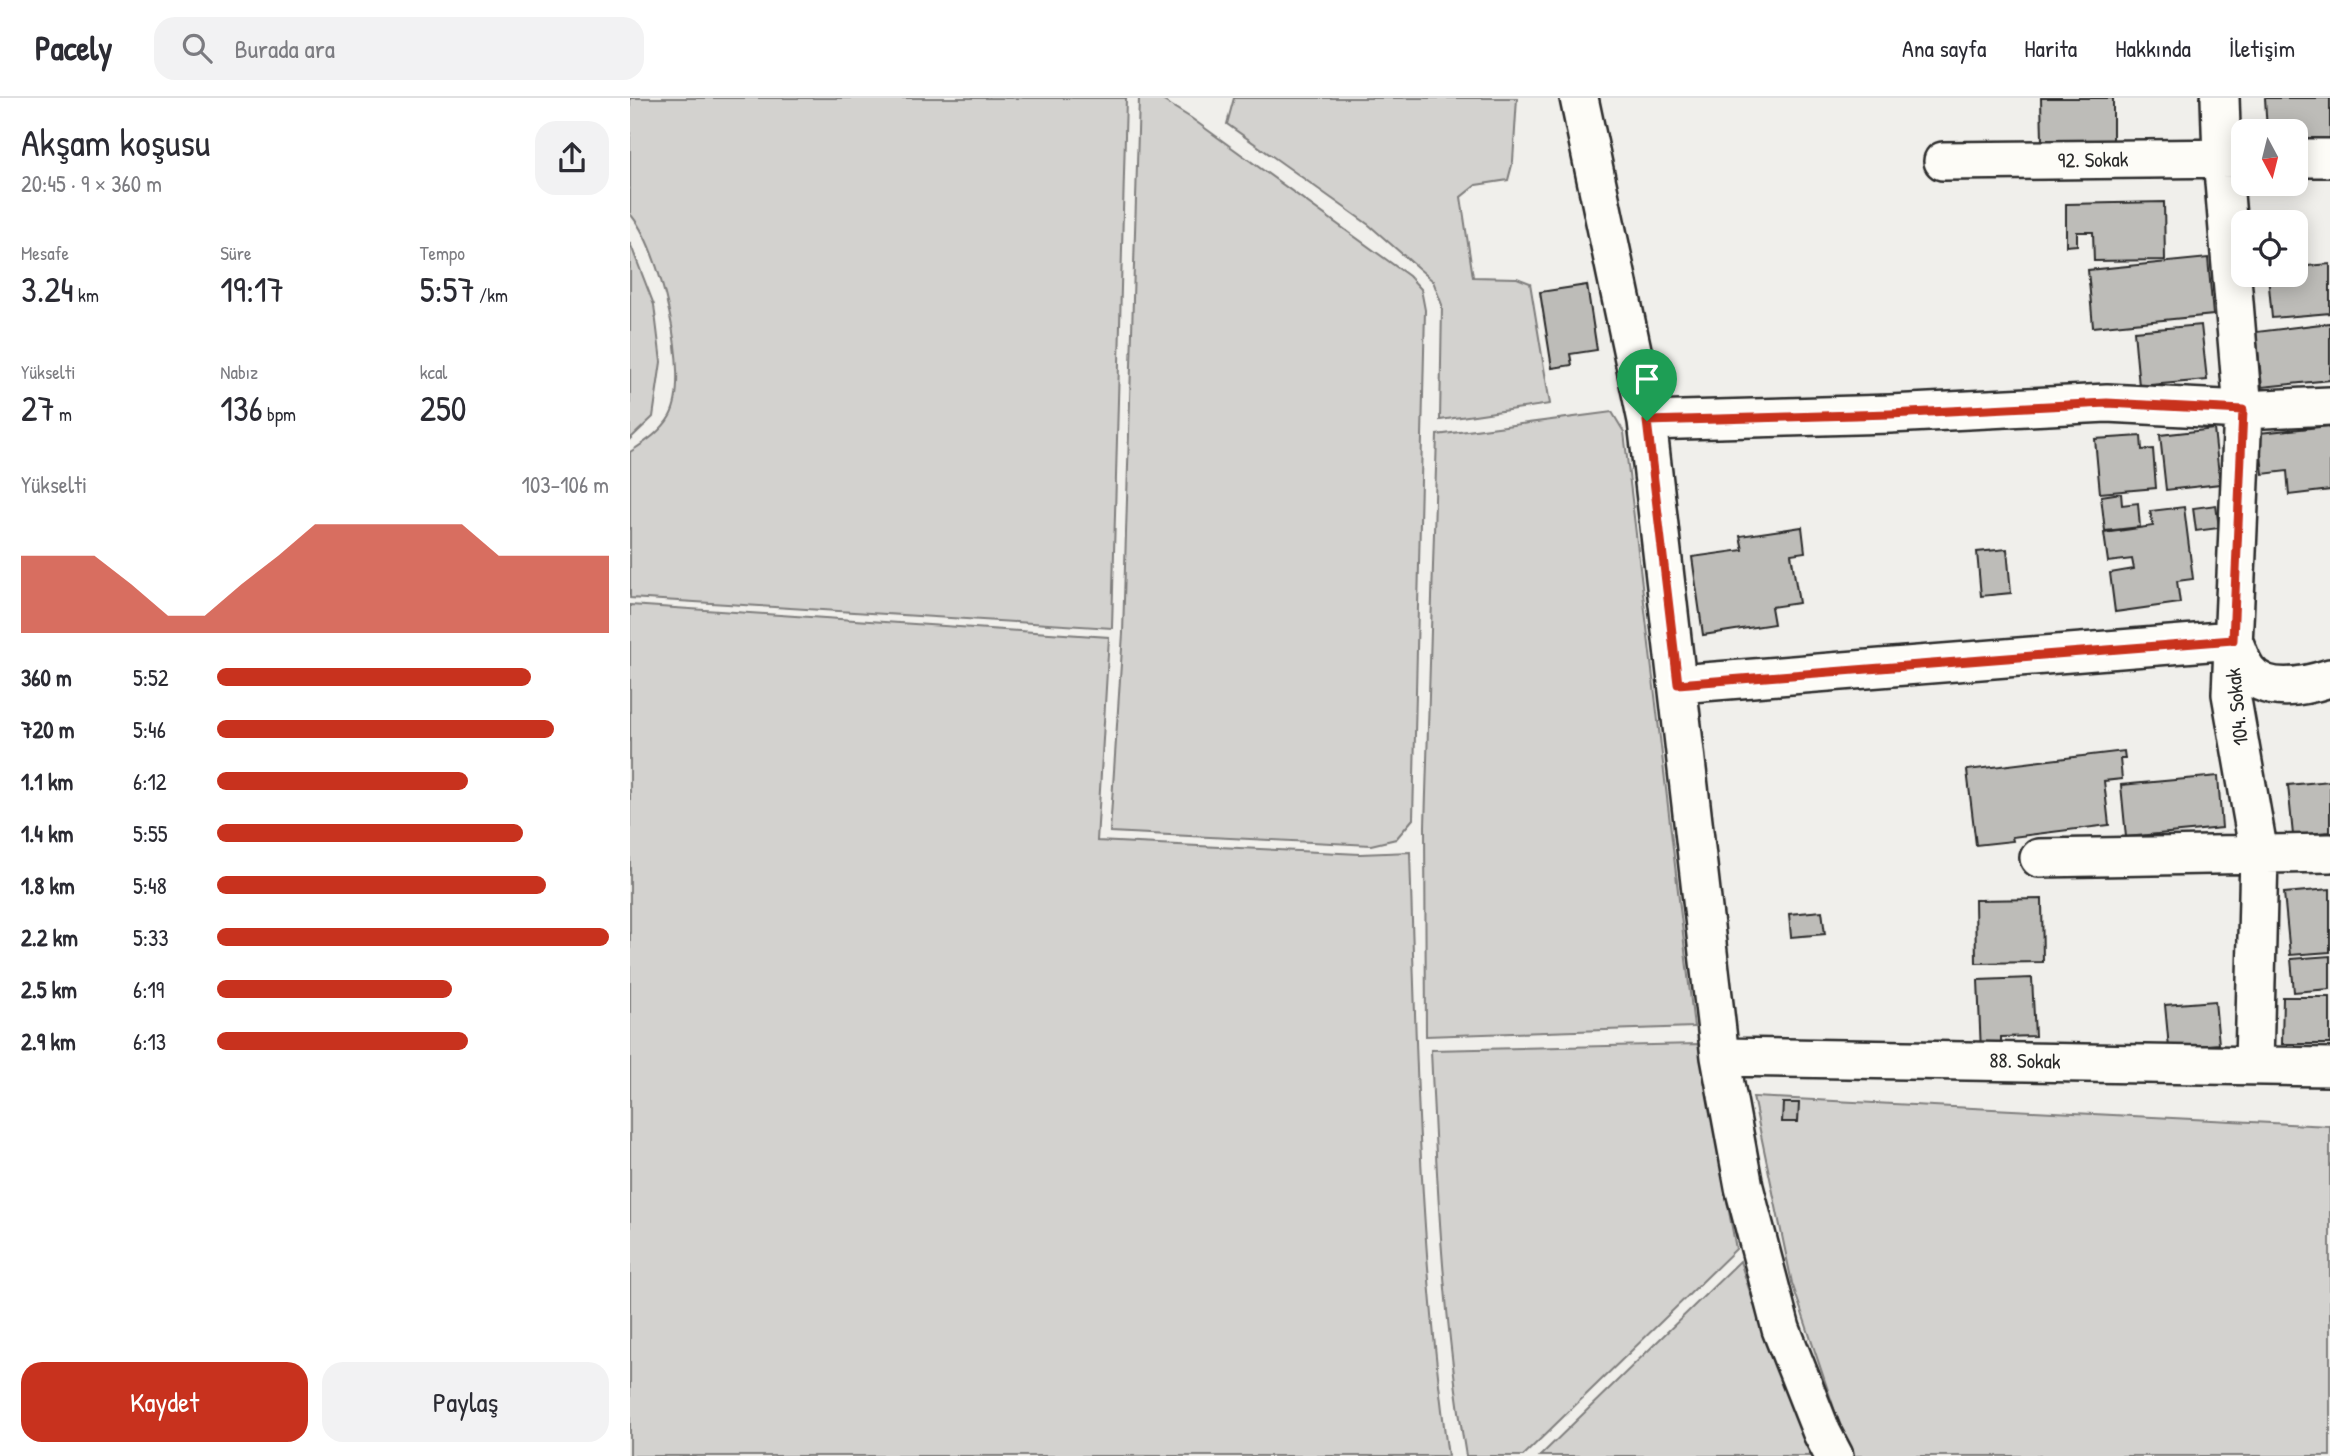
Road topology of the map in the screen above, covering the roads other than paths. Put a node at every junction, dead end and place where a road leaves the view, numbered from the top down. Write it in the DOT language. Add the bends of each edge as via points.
graph roads {
  1 [pos="1579,98"];
  2 [pos="2220,98"];
  3 [pos="2231,149"];
  4 [pos="2231,158"];
  5 [pos="2308,158"];
  6 [pos="2330,158"];
  7 [pos="1943,161"];
  8 [pos="2235,196"];
  9 [pos="2330,406"];
  10 [pos="2243,410"];
  11 [pos="1647,421"];
  12 [pos="2233,640"];
  13 [pos="2330,678"];
  14 [pos="1678,684"];
  15 [pos="2330,853"];
  16 [pos="2259,854"];
  17 [pos="2039,858"];
  18 [pos="1720,1057"];
  19 [pos="2254,1064"];
  20 [pos="2330,1067"];
  21 [pos="1834,1456"];
  1 -- 11 [label="street"];
  2 -- 3 [label="street, 104. Sokak"];
  4 -- 7 [label="street, 92. Sokak"];
  5 -- 6 [label="street"];
  8 -- 10 [label="street, 104. Sokak"];
  9 -- 10 [label="street"];
  10 -- 11 [label="street" via="2107,403"];
  10 -- 12 [label="street, 104. Sokak"];
  11 -- 14 [label="street"];
  12 -- 13 [label="street" via="2248,672 2260,680 2298,688"];
  12 -- 14 [label="street"];
  12 -- 16 [label="street, 104. Sokak" via="2231,694"];
  14 -- 18 [label="street"];
  15 -- 16 [label="street"];
  16 -- 17 [label="street"];
  16 -- 19 [label="street, 104. Sokak"];
  18 -- 19 [label="street, 88. Sokak"];
  18 -- 21 [label="street" via="1744,1186 1781,1328"];
  19 -- 20 [label="street, 88. Sokak"];
}
